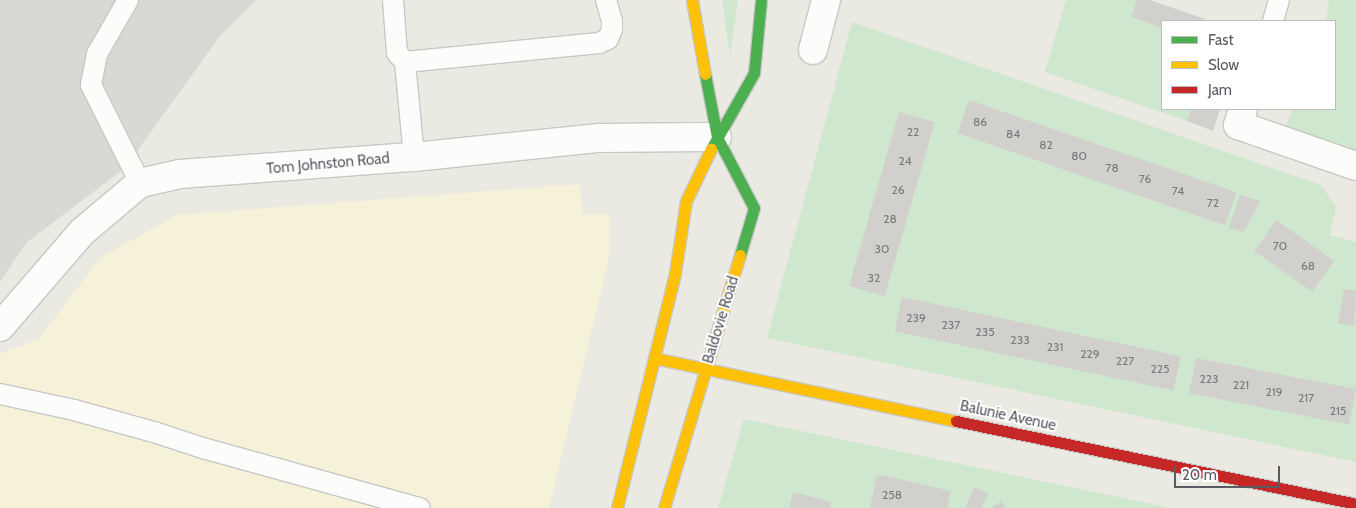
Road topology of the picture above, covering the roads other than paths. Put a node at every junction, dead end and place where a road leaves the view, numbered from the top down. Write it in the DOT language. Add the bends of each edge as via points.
graph roads {
  1 [pos="128,0"];
  2 [pos="393,0"];
  3 [pos="606,0"];
  4 [pos="692,0"];
  5 [pos="761,0"];
  6 [pos="826,0"];
  7 [pos="1279,0"];
  8 [pos="1273,20"];
  9 [pos="813,50"];
  10 [pos="405,62"];
  11 [pos="1243,110"];
  12 [pos="717,138"];
  13 [pos="414,157"];
  14 [pos="1356,166"];
  15 [pos="140,183"];
  16 [pos="0,327"];
  17 [pos="654,358"];
  18 [pos="706,369"];
  19 [pos="0,394"];
  20 [pos="1356,504"];
  21 [pos="420,508"];
  22 [pos="618,508"];
  23 [pos="664,508"];
  1 -- 15 [label="lane" via="97,54 91,85"];
  2 -- 10 [label="lane" via="397,53"];
  3 -- 10 [label="lane" via="612,29 608,39 600,43"];
  4 -- 12 [label="main road, Baldovie Road"];
  5 -- 12 [label="main road" via="754,74"];
  6 -- 9 [label="street"];
  7 -- 8 [label="lane"];
  10 -- 13 [label="lane"];
  11 -- 14 [label="street" via="1238,125"];
  12 -- 13 [label="street, Tom Johnston Road" via="598,138"];
  12 -- 17 [label="main road" via="686,201 675,273"];
  12 -- 18 [label="main road, Baldovie Road" via="754,208"];
  13 -- 15 [label="street, Tom Johnston Road" via="180,174"];
  15 -- 16 [label="street, Tom Johnston Road" via="82,232"];
  17 -- 18 [label="main road, Balunie Avenue"];
  17 -- 22 [label="main road"];
  18 -- 20 [label="main road, Balunie Avenue"];
  18 -- 23 [label="main road, Baldovie Road"];
  19 -- 21 [label="lane" via="74,410"];
}
